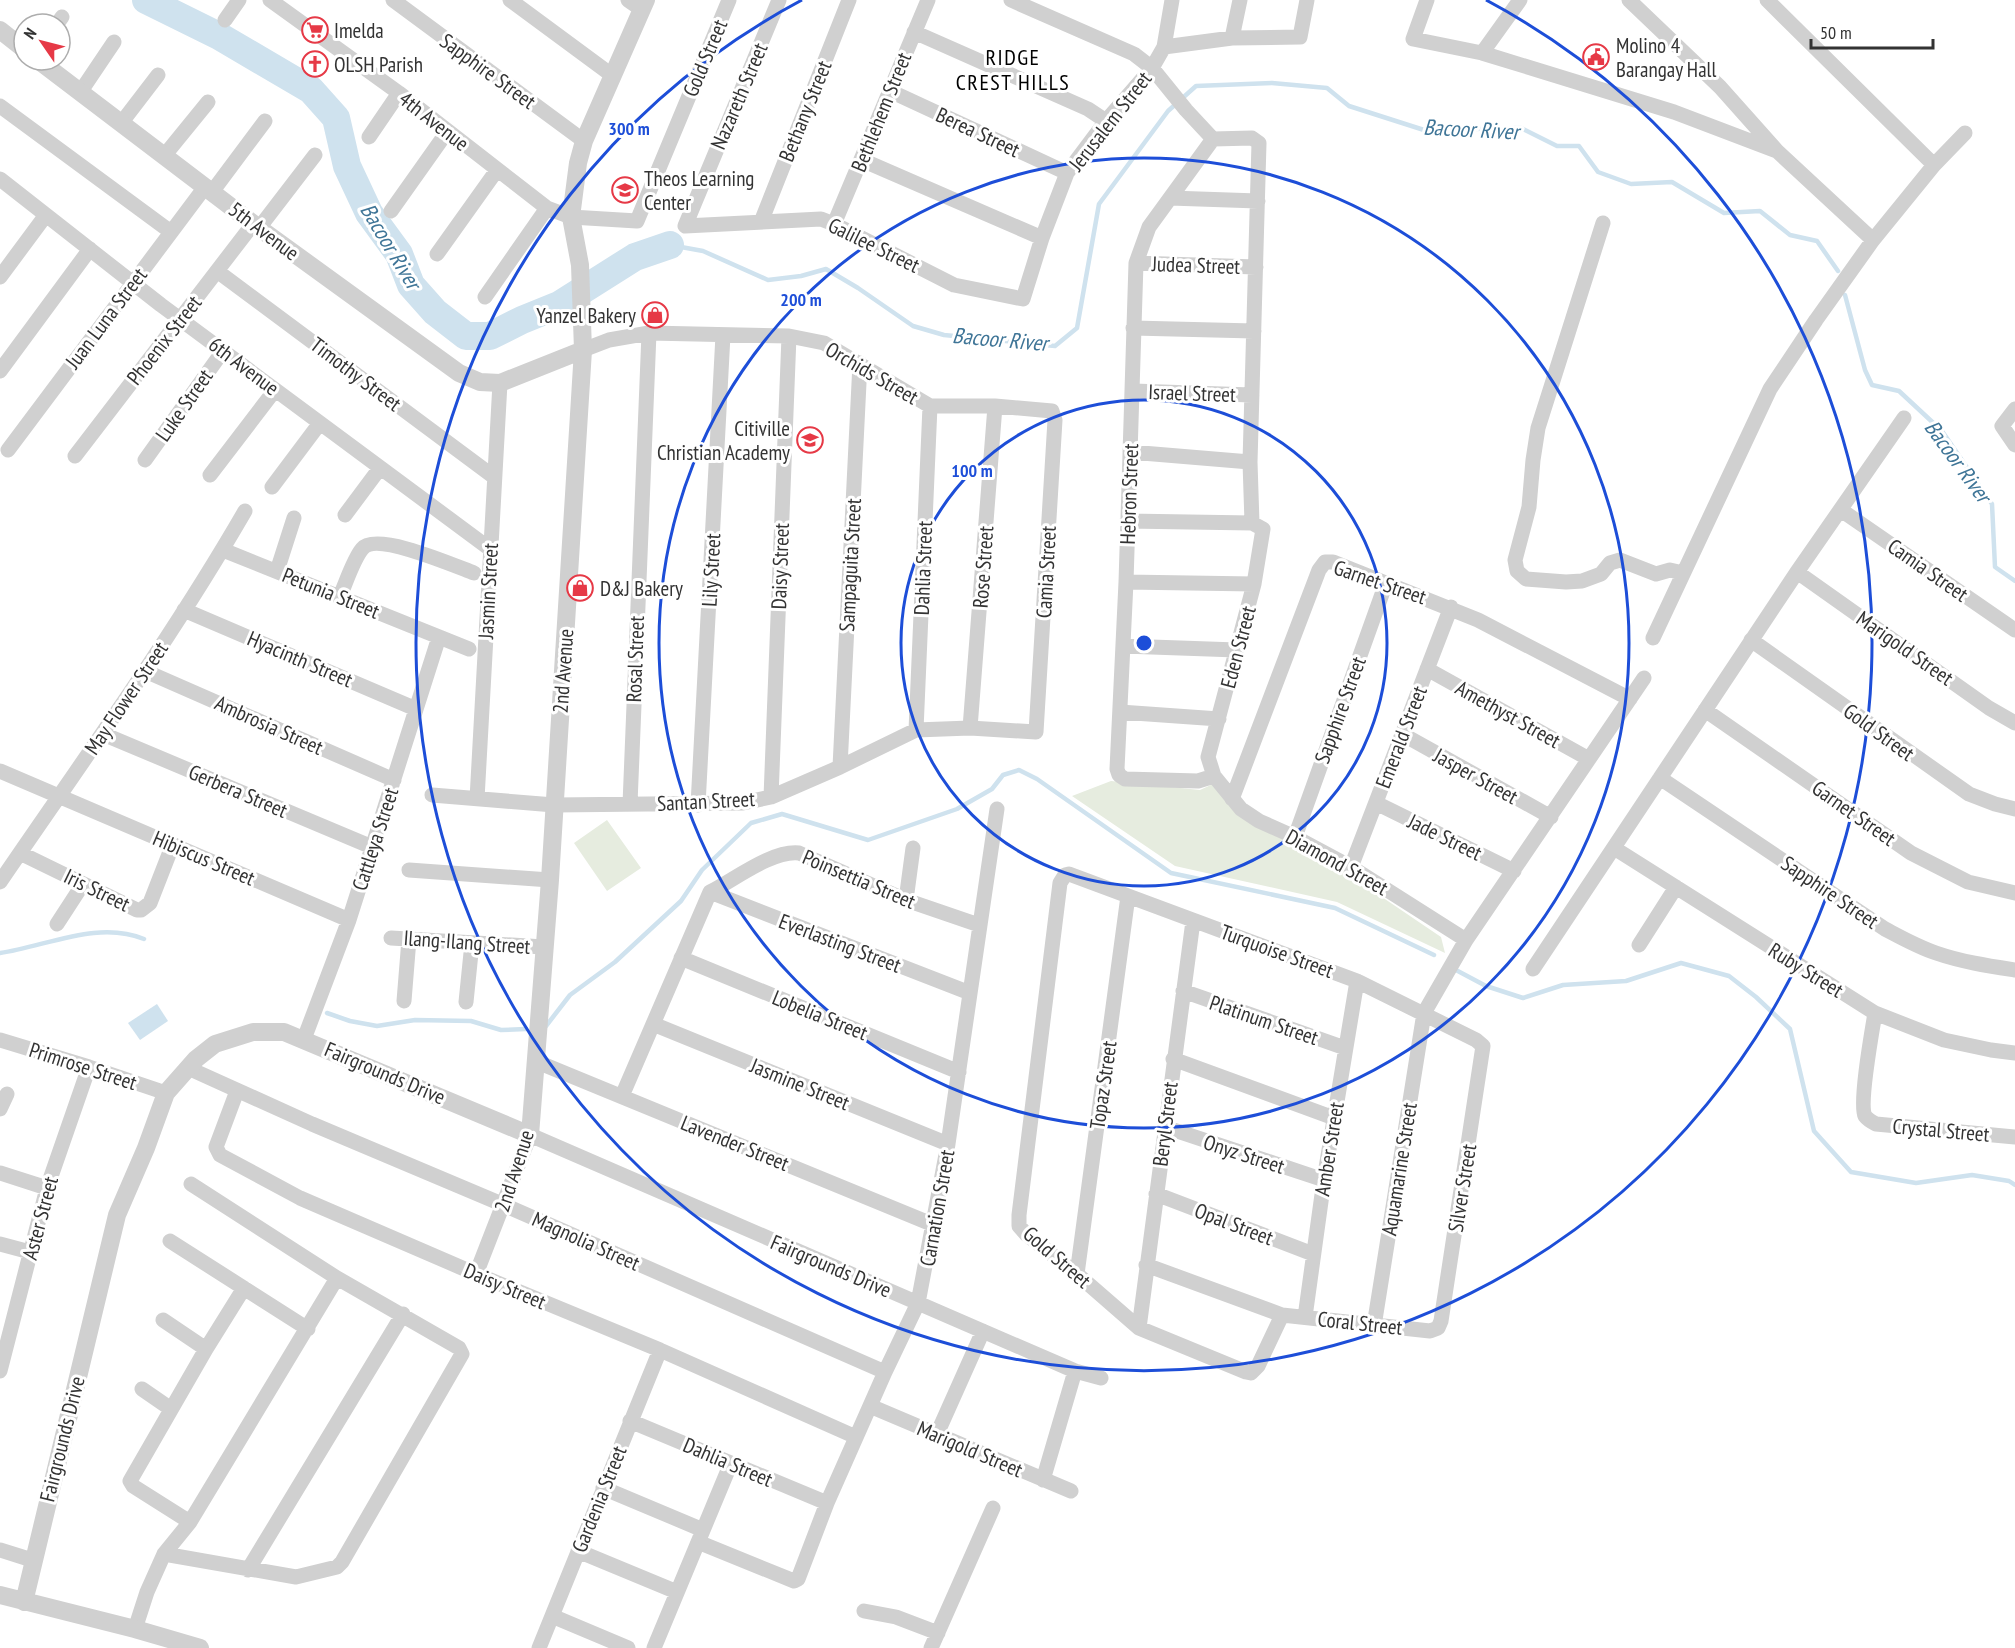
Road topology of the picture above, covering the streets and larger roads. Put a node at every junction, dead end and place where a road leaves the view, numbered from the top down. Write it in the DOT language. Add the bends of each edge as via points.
graph roads {
  1 [pos="239,0"];
  2 [pos="270,0"];
  3 [pos="393,0"];
  4 [pos="510,0"];
  5 [pos="729,0"];
  6 [pos="779,0"];
  7 [pos="849,0"];
  8 [pos="928,0"];
  9 [pos="1011,0"];
  10 [pos="1172,0"];
  11 [pos="1240,0"];
  12 [pos="1307,0"];
  13 [pos="1427,0"];
  14 [pos="1520,0"];
  15 [pos="1629,0"];
  16 [pos="1767,0"];
  17 [pos="638,3"];
  18 [pos="225,20"];
  19 [pos="0,30"];
  20 [pos="914,32"];
  21 [pos="1232,38"];
  22 [pos="12,40"];
  23 [pos="114,42"];
  24 [pos="1164,47"];
  25 [pos="1482,53"];
  26 [pos="1152,68"];
  27 [pos="55,72"];
  28 [pos="158,75"];
  29 [pos="614,76"];
  30 [pos="890,90"];
  31 [pos="81,91"];
  32 [pos="399,93"];
  33 [pos="208,102"];
  34 [pos="0,106"];
  35 [pos="265,121"];
  36 [pos="1106,121"];
  37 [pos="122,122"];
  38 [pos="447,132"];
  39 [pos="1965,133"];
  40 [pos="369,137"];
  41 [pos="1213,139"];
  42 [pos="584,141"];
  43 [pos="1777,152"];
  44 [pos="315,155"];
  45 [pos="164,156"];
  46 [pos="862,160"];
  47 [pos="1934,165"];
  48 [pos="497,170"];
  49 [pos="1067,173"];
  50 [pos="0,180"];
  51 [pos="208,189"];
  52 [pos="1170,198"];
  53 [pos="1258,201"];
  54 [pos="547,208"];
  55 [pos="392,211"];
  56 [pos="46,215"];
  57 [pos="571,217"];
  58 [pos="761,222"];
  59 [pos="1603,223"];
  60 [pos="834,224"];
  61 [pos="256,226"];
  62 [pos="685,226"];
  63 [pos="171,232"];
  64 [pos="1042,238"];
  65 [pos="1873,240"];
  66 [pos="90,249"];
  67 [pos="437,254"];
  68 [pos="1136,263"];
  69 [pos="1256,267"];
  70 [pos="217,271"];
  71 [pos="0,277"];
  72 [pos="133,282"];
  73 [pos="485,297"];
  74 [pos="1023,299"];
  75 [pos="180,319"];
  76 [pos="1133,328"];
  77 [pos="1254,332"];
  78 [pos="648,333"];
  79 [pos="723,334"];
  80 [pos="789,336"];
  81 [pos="583,343"];
  82 [pos="223,351"];
  83 [pos="860,363"];
  84 [pos="0,371"];
  85 [pos="500,383"];
  86 [pos="275,390"];
  87 [pos="1133,391"];
  88 [pos="1251,395"];
  89 [pos="930,406"];
  90 [pos="995,406"];
  91 [pos="2015,409"];
  92 [pos="1054,413"];
  93 [pos="1904,417"];
  94 [pos="320,423"];
  95 [pos="2015,445"];
  96 [pos="8,450"];
  97 [pos="1130,452"];
  98 [pos="75,456"];
  99 [pos="145,460"];
  100 [pos="1250,462"];
  101 [pos="380,468"];
  102 [pos="210,475"];
  103 [pos="494,477"];
  104 [pos="272,487"];
  105 [pos="1841,510"];
  106 [pos="245,511"];
  107 [pos="345,515"];
  108 [pos="294,518"];
  109 [pos="1127,521"];
  110 [pos="1252,523"];
  111 [pos="490,549"];
  112 [pos="223,550"];
  113 [pos="277,571"];
  114 [pos="1797,572"];
  115 [pos="474,573"];
  116 [pos="1683,573"];
  117 [pos="1126,582"];
  118 [pos="1386,583"];
  119 [pos="1254,584"];
  120 [pos="340,596"];
  121 [pos="1450,607"];
  122 [pos="184,610"];
  123 [pos="2015,630"];
  124 [pos="439,637"];
  125 [pos="1653,638"];
  126 [pos="1751,640"];
  127 [pos="1123,646"];
  128 [pos="469,649"];
  129 [pos="1238,650"];
  130 [pos="1427,669"];
  131 [pos="145,671"];
  132 [pos="1644,678"];
  133 [pos="1630,699"];
  134 [pos="416,709"];
  135 [pos="1705,710"];
  136 [pos="1120,712"];
  137 [pos="1219,719"];
  138 [pos="2015,723"];
  139 [pos="970,728"];
  140 [pos="916,730"];
  141 [pos="1036,732"];
  142 [pos="103,734"];
  143 [pos="1402,734"];
  144 [pos="1589,759"];
  145 [pos="840,767"];
  146 [pos="0,771"];
  147 [pos="1214,776"];
  148 [pos="1660,778"];
  149 [pos="393,780"];
  150 [pos="432,795"];
  151 [pos="59,796"];
  152 [pos="771,797"];
  153 [pos="477,799"];
  154 [pos="1232,799"];
  155 [pos="1376,803"];
  156 [pos="630,804"];
  157 [pos="554,805"];
  158 [pos="698,805"];
  159 [pos="997,809"];
  160 [pos="2015,809"];
  161 [pos="1551,817"];
  162 [pos="1295,837"];
  163 [pos="173,844"];
  164 [pos="372,847"];
  165 [pos="913,848"];
  166 [pos="1614,848"];
  167 [pos="20,853"];
  168 [pos="1351,867"];
  169 [pos="409,870"];
  170 [pos="1514,871"];
  171 [pos="1065,875"];
  172 [pos="550,880"];
  173 [pos="0,882"];
  174 [pos="83,884"];
  175 [pos="1676,887"];
  176 [pos="710,892"];
  177 [pos="2015,893"];
  178 [pos="1128,896"];
  179 [pos="906,900"];
  180 [pos="349,920"];
  181 [pos="1193,921"];
  182 [pos="57,924"];
  183 [pos="979,925"];
  184 [pos="391,938"];
  185 [pos="409,939"];
  186 [pos="1466,940"];
  187 [pos="472,943"];
  188 [pos="1639,945"];
  189 [pos="544,947"];
  190 [pos="681,958"];
  191 [pos="1533,969"];
  192 [pos="2015,970"];
  193 [pos="1357,981"];
  194 [pos="1183,991"];
  195 [pos="970,993"];
  196 [pos="404,1001"];
  197 [pos="466,1002"];
  198 [pos="1424,1013"];
  199 [pos="1875,1013"];
  200 [pos="652,1024"];
  201 [pos="303,1039"];
  202 [pos="0,1040"];
  203 [pos="1483,1046"];
  204 [pos="1345,1048"];
  205 [pos="2015,1053"];
  206 [pos="1173,1059"];
  207 [pos="535,1060"];
  208 [pos="89,1067"];
  209 [pos="188,1068"];
  210 [pos="959,1072"];
  211 [pos="237,1091"];
  212 [pos="7,1094"];
  213 [pos="166,1094"];
  214 [pos="622,1096"];
  215 [pos="0,1109"];
  216 [pos="1334,1118"];
  217 [pos="1165,1127"];
  218 [pos="530,1135"];
  219 [pos="2015,1137"];
  220 [pos="948,1144"];
  221 [pos="0,1173"];
  222 [pos="1324,1180"];
  223 [pos="191,1184"];
  224 [pos="47,1188"];
  225 [pos="1156,1194"];
  226 [pos="504,1205"];
  227 [pos="934,1225"];
  228 [pos="170,1241"];
  229 [pos="0,1244"];
  230 [pos="30,1251"];
  231 [pos="1312,1254"];
  232 [pos="1146,1265"];
  233 [pos="476,1274"];
  234 [pos="1077,1274"];
  235 [pos="337,1278"];
  236 [pos="244,1288"];
  237 [pos="918,1303"];
  238 [pos="403,1314"];
  239 [pos="1282,1315"];
  240 [pos="1305,1317"];
  241 [pos="163,1320"];
  242 [pos="6,1323"];
  243 [pos="1374,1326"];
  244 [pos="1138,1328"];
  245 [pos="1438,1328"];
  246 [pos="308,1329"];
  247 [pos="983,1331"];
  248 [pos="206,1349"];
  249 [pos="660,1350"];
  250 [pos="0,1371"];
  251 [pos="1075,1371"];
  252 [pos="885,1372"];
  253 [pos="1101,1378"];
  254 [pos="142,1389"];
  255 [pos="870,1406"];
  256 [pos="171,1409"];
  257 [pos="630,1421"];
  258 [pos="937,1434"];
  259 [pos="856,1437"];
  260 [pos="731,1464"];
  261 [pos="1043,1480"];
  262 [pos="603,1488"];
  263 [pos="1071,1491"];
  264 [pos="827,1503"];
  265 [pos="993,1508"];
  266 [pos="190,1522"];
  267 [pos="701,1536"];
  268 [pos="0,1550"];
  269 [pos="578,1551"];
  270 [pos="164,1554"];
  271 [pos="33,1560"];
  272 [pos="248,1570"];
  273 [pos="677,1592"];
  274 [pos="0,1595"];
  275 [pos="24,1602"];
  276 [pos="864,1611"];
  277 [pos="552,1616"];
  278 [pos="135,1629"];
  279 [pos="938,1633"];
  280 [pos="200,1648"];
  281 [pos="539,1648"];
  282 [pos="628,1648"];
  283 [pos="654,1648"];
  284 [pos="931,1648"];
  1 -- 18 [label="street"];
  2 -- 32 [label="street, 4th Avenue"];
  3 -- 42 [label="street, Sapphire Street"];
  4 -- 29 [label="street"];
  5 -- 57 [label="street, Gold Street" via="637,221"];
  6 -- 62 [label="street, Nazareth Street"];
  7 -- 58 [label="street, Bethany Street"];
  8 -- 20 [label="street, Bethlehem Street"];
  9 -- 26 [label="street" via="1134,54"];
  10 -- 24 [label="street"];
  11 -- 21 [label="street"];
  12 -- 21 [label="street" via="1300,37"];
  13 -- 25 [label="street" via="1413,39"];
  14 -- 25 [label="street"];
  15 -- 43 [label="street" via="1720,87"];
  16 -- 47 [label="street"];
  17 -- 29 [label="street, 2nd Avenue"];
  19 -- 22 [label="street"];
  20 -- 30 [label="street, Bethlehem Street"];
  20 -- 36 [label="street" via="1088,109"];
  21 -- 24 [label="street"];
  23 -- 31 [label="street"];
  24 -- 26 [label="street, Jerusalem Street"];
  25 -- 43 [label="street" via="1674,112"];
  26 -- 36 [label="street, Jerusalem Street"];
  26 -- 41 [label="street"];
  27 -- 31 [label="street, 5th Avenue"];
  28 -- 37 [label="street"];
  29 -- 42 [label="street, 2nd Avenue"];
  30 -- 46 [label="street, Bethlehem Street"];
  30 -- 49 [label="street, Berea Street"];
  31 -- 37 [label="street, 5th Avenue"];
  32 -- 38 [label="street, 4th Avenue"];
  32 -- 40 [label="street"];
  33 -- 45 [label="street"];
  34 -- 63 [label="street"];
  35 -- 51 [label="street, Juan Luna Street"];
  36 -- 49 [label="street, Jerusalem Street"];
  37 -- 45 [label="street, 5th Avenue"];
  38 -- 48 [label="street, 4th Avenue"];
  38 -- 55 [label="street"];
  39 -- 47 [label="street"];
  41 -- 52 [label="street, Hebron Street"];
  41 -- 53 [label="street" via="1257,141"];
  42 -- 57 [label="street, 2nd Avenue"];
  43 -- 65 [label="street"];
  44 -- 61 [label="street, Phoenix Street"];
  45 -- 51 [label="street, 5th Avenue"];
  46 -- 60 [label="street, Bethlehem Street"];
  46 -- 64 [label="street"];
  47 -- 65 [label="street"];
  48 -- 54 [label="street, 4th Avenue"];
  48 -- 67 [label="street"];
  49 -- 64 [label="street, Jerusalem Street"];
  50 -- 56 [label="street, 6th Avenue"];
  51 -- 61 [label="street, 5th Avenue"];
  51 -- 63 [label="street, Juan Luna Street"];
  52 -- 53 [label="street"];
  52 -- 68 [label="street, Hebron Street" via="1149,226"];
  53 -- 69 [label="street"];
  54 -- 57 [label="street, 4th Avenue"];
  54 -- 73 [label="street"];
  56 -- 66 [label="street, 6th Avenue"];
  56 -- 71 [label="street"];
  57 -- 81 [label="street, 2nd Avenue" via="580,265"];
  58 -- 60 [label="street, Galilee Street" via="821,219"];
  58 -- 62 [label="street, Galilee Street"];
  59 -- 116 [label="street" via="1538,428 1529,507 1515,560 1517,571 1526,579 1582,581 1620,560 1656,574 1670,570"];
  60 -- 74 [label="street, Galilee Street" via="954,285"];
  61 -- 70 [label="street, Phoenix Street"];
  61 -- 85 [label="street, 5th Avenue" via="459,373 480,382"];
  63 -- 72 [label="street, Juan Luna Street"];
  64 -- 74 [label="street, Jerusalem Street"];
  65 -- 116 [label="street" via="1770,389"];
  66 -- 72 [label="street, 6th Avenue"];
  66 -- 84 [label="street"];
  68 -- 69 [label="street, Judea Street"];
  68 -- 76 [label="street, Hebron Street"];
  69 -- 77 [label="street"];
  70 -- 75 [label="street, Phoenix Street"];
  70 -- 103 [label="street, Timothy Street"];
  72 -- 75 [label="street, 6th Avenue"];
  72 -- 96 [label="street, Juan Luna Street"];
  75 -- 82 [label="street, 6th Avenue"];
  75 -- 98 [label="street, Phoenix Street"];
  76 -- 77 [label="street"];
  76 -- 87 [label="street, Hebron Street"];
  77 -- 88 [label="street"];
  78 -- 79 [label="street, Orchids Street"];
  78 -- 81 [label="street, Orchids Street"];
  78 -- 156 [label="street, Rosal Street"];
  79 -- 80 [label="street, Orchids Street"];
  79 -- 158 [label="street, Lily Street"];
  80 -- 83 [label="street, Orchids Street" via="824,343"];
  80 -- 152 [label="street, Daisy Street"];
  81 -- 85 [label="street"];
  81 -- 157 [label="street, 2nd Avenue"];
  82 -- 86 [label="street, 6th Avenue"];
  82 -- 99 [label="street, Luke Street"];
  83 -- 89 [label="street, Orchids Street"];
  83 -- 145 [label="street, Sampaguita Street"];
  85 -- 103 [label="street, Jasmin Street"];
  86 -- 94 [label="street, 6th Avenue"];
  86 -- 102 [label="street"];
  87 -- 88 [label="street, Israel Street"];
  87 -- 97 [label="street, Hebron Street"];
  88 -- 100 [label="street"];
  89 -- 90 [label="street, Orchids Street"];
  89 -- 140 [label="street, Dahlia Street"];
  90 -- 92 [label="street, Orchids Street" via="1049,409"];
  90 -- 139 [label="street, Rose Street"];
  91 -- 95 [label="street" via="2002,426"];
  92 -- 141 [label="street, Camia Street"];
  93 -- 105 [label="street"];
  94 -- 101 [label="street, 6th Avenue"];
  94 -- 104 [label="street"];
  97 -- 100 [label="street"];
  97 -- 109 [label="street, Hebron Street"];
  100 -- 110 [label="street"];
  101 -- 107 [label="street"];
  101 -- 111 [label="street, 6th Avenue"];
  103 -- 111 [label="street, Jasmin Street"];
  105 -- 114 [label="street"];
  105 -- 123 [label="street, Camia Street"];
  106 -- 112 [label="street, May Flower Street"];
  108 -- 113 [label="street"];
  109 -- 110 [label="street"];
  109 -- 117 [label="street, Hebron Street"];
  110 -- 119 [label="street, Eden Street" via="1263,529"];
  111 -- 153 [label="street, Jasmin Street"];
  112 -- 113 [label="street, Petunia Street"];
  112 -- 122 [label="street, May Flower Street"];
  113 -- 120 [label="street, Petunia Street"];
  114 -- 126 [label="street"];
  114 -- 138 [label="street, Marigold Street"];
  115 -- 120 [label="street" via="418,551 371,543 361,549"];
  116 -- 125 [label="street"];
  117 -- 119 [label="street"];
  117 -- 127 [label="street, Hebron Street"];
  118 -- 121 [label="street, Garnet Street"];
  118 -- 154 [label="street, Garnet Street" via="1333,562 1322,565"];
  118 -- 162 [label="street, Sapphire Street"];
  119 -- 129 [label="street, Eden Street"];
  120 -- 124 [label="street, Petunia Street"];
  121 -- 130 [label="street, Emerald Street"];
  121 -- 133 [label="street, Garnet Street"];
  122 -- 131 [label="street, May Flower Street"];
  122 -- 134 [label="street, Hyacinth Street"];
  124 -- 128 [label="street, Petunia Street"];
  124 -- 134 [label="street, Cattleya Street"];
  126 -- 135 [label="street"];
  126 -- 160 [label="street, Gold Street" via="1970,794"];
  127 -- 129 [label="street"];
  127 -- 136 [label="street, Hebron Street"];
  129 -- 137 [label="street, Eden Street"];
  130 -- 143 [label="street, Emerald Street"];
  130 -- 144 [label="street, Amethyst Street"];
  131 -- 142 [label="street, May Flower Street"];
  131 -- 149 [label="street, Ambrosia Street"];
  132 -- 133 [label="street"];
  133 -- 144 [label="street"];
  134 -- 149 [label="street, Cattleya Street"];
  135 -- 148 [label="street"];
  135 -- 177 [label="street, Garnet Street" via="1911,853 1968,882"];
  136 -- 137 [label="street"];
  136 -- 147 [label="street, Hebron Street" via="1117,769 1121,778 1198,781"];
  137 -- 147 [label="street, Eden Street" via="1208,757"];
  139 -- 140 [label="street, Santan Street"];
  139 -- 141 [label="street, Santan Street"];
  140 -- 145 [label="street, Santan Street"];
  142 -- 151 [label="street, May Flower Street"];
  142 -- 164 [label="street, Gerbera Street"];
  143 -- 155 [label="street, Emerald Street"];
  143 -- 161 [label="street, Jasper Street"];
  144 -- 161 [label="street"];
  145 -- 152 [label="street, Santan Street"];
  146 -- 151 [label="street, Hibiscus Street"];
  147 -- 154 [label="street, Diamond Street"];
  148 -- 166 [label="street"];
  148 -- 192 [label="street, Sapphire Street" via="1885,929 1936,953"];
  149 -- 164 [label="street, Cattleya Street"];
  150 -- 153 [label="street, Santan Street"];
  151 -- 163 [label="street, Hibiscus Street"];
  151 -- 167 [label="street, May Flower Street"];
  152 -- 158 [label="street, Santan Street"];
  153 -- 157 [label="street, Santan Street"];
  154 -- 162 [label="street, Diamond Street" via="1259,821"];
  155 -- 168 [label="street, Emerald Street"];
  155 -- 170 [label="street, Jade Street"];
  156 -- 157 [label="street, Santan Street"];
  156 -- 158 [label="street, Santan Street"];
  157 -- 172 [label="street, 2nd Avenue"];
  159 -- 183 [label="street, Carnation Street"];
  161 -- 170 [label="street"];
  162 -- 168 [label="street, Diamond Street"];
  163 -- 174 [label="street, Iris Street" via="150,903 141,910"];
  163 -- 180 [label="street, Hibiscus Street"];
  164 -- 180 [label="street, Cattleya Street"];
  165 -- 179 [label="street"];
  166 -- 175 [label="street, Ruby Street"];
  166 -- 191 [label="street"];
  167 -- 173 [label="street, May Flower Street"];
  167 -- 174 [label="street, Iris Street"];
  168 -- 186 [label="street, Diamond Street"];
  169 -- 172 [label="street"];
  170 -- 186 [label="street"];
  171 -- 178 [label="street, Turquoise Street" via="1073,874"];
  171 -- 234 [label="street, Gold Street" via="1060,883 1018,1221 1026,1234"];
  172 -- 189 [label="street, 2nd Avenue"];
  174 -- 182 [label="street"];
  175 -- 188 [label="street"];
  175 -- 199 [label="street, Ruby Street"];
  176 -- 179 [label="street, Poinsettia Street" via="774,857 791,852"];
  176 -- 190 [label="street"];
  176 -- 195 [label="street, Everlasting Street"];
  178 -- 181 [label="street, Turquoise Street"];
  178 -- 234 [label="street, Topaz Street"];
  179 -- 183 [label="street, Poinsettia Street"];
  180 -- 201 [label="street, Cattleya Street"];
  181 -- 193 [label="street, Turquoise Street"];
  181 -- 194 [label="street, Beryl Street"];
  183 -- 195 [label="street, Carnation Street"];
  184 -- 185 [label="street, Ilang-Ilang Street"];
  185 -- 187 [label="street, Ilang-Ilang Street"];
  185 -- 196 [label="street"];
  186 -- 198 [label="street"];
  187 -- 189 [label="street, Ilang-Ilang Street"];
  187 -- 197 [label="street"];
  189 -- 207 [label="street, 2nd Avenue"];
  190 -- 200 [label="street"];
  190 -- 210 [label="street, Lobelia Street"];
  193 -- 198 [label="street, Turquoise Street"];
  193 -- 204 [label="street, Amber Street"];
  194 -- 204 [label="street, Platinum Street"];
  194 -- 206 [label="street, Beryl Street"];
  195 -- 210 [label="street, Carnation Street"];
  198 -- 203 [label="street, Turquoise Street"];
  198 -- 243 [label="street, Aquamarine Street"];
  199 -- 205 [label="street, Ruby Street" via="1944,1040"];
  199 -- 219 [label="street, Crystal Street" via="1864,1101 1865,1116 1870,1121"];
  200 -- 214 [label="street"];
  200 -- 220 [label="street, Jasmine Street"];
  201 -- 209 [label="street, Fairgrounds Drive" via="284,1032 241,1034 215,1044"];
  201 -- 218 [label="street, Fairgrounds Drive"];
  202 -- 208 [label="street, Primrose Street"];
  203 -- 245 [label="street, Silver Street"];
  204 -- 216 [label="street, Amber Street"];
  206 -- 216 [label="street"];
  206 -- 217 [label="street, Beryl Street"];
  207 -- 214 [label="street, Lavender Street"];
  207 -- 218 [label="street, 2nd Avenue"];
  208 -- 213 [label="street, Primrose Street"];
  208 -- 224 [label="street, Aster Street"];
  209 -- 211 [label="street, Magnolia Street"];
  209 -- 213 [label="street, Fairgrounds Drive"];
  210 -- 220 [label="street, Carnation Street"];
  211 -- 226 [label="street, Magnolia Street"];
  211 -- 233 [label="street, Daisy Street" via="216,1147 220,1155 300,1198"];
  212 -- 215 [label="street"];
  213 -- 271 [label="street, Fairgrounds Drive" via="117,1215"];
  214 -- 227 [label="street, Lavender Street"];
  216 -- 222 [label="street, Amber Street"];
  217 -- 222 [label="street, Onyz Street"];
  217 -- 225 [label="street, Beryl Street"];
  218 -- 226 [label="street, 2nd Avenue"];
  218 -- 237 [label="street, Fairgrounds Drive"];
  220 -- 227 [label="street, Carnation Street"];
  221 -- 224 [label="street"];
  222 -- 231 [label="street, Amber Street"];
  223 -- 235 [label="street"];
  224 -- 230 [label="street, Aster Street"];
  225 -- 231 [label="street, Opal Street"];
  225 -- 232 [label="street, Beryl Street"];
  226 -- 233 [label="street, 2nd Avenue"];
  226 -- 252 [label="street, Magnolia Street"];
  227 -- 237 [label="street, Carnation Street"];
  228 -- 236 [label="street"];
  229 -- 230 [label="street"];
  230 -- 242 [label="street, Aster Street"];
  231 -- 240 [label="street, Amber Street"];
  232 -- 239 [label="street, Coral Street"];
  232 -- 244 [label="street, Beryl Street"];
  233 -- 249 [label="street, Daisy Street"];
  234 -- 244 [label="street, Gold Street"];
  235 -- 238 [label="street"];
  235 -- 246 [label="street"];
  236 -- 246 [label="street"];
  236 -- 248 [label="street"];
  237 -- 247 [label="street, Fairgrounds Drive"];
  237 -- 252 [label="street, Carnation Street"];
  238 -- 272 [label="street"];
  238 -- 272 [label="street" via="459,1348 461,1358 342,1562 332,1569 296,1577"];
  239 -- 240 [label="street, Coral Street"];
  239 -- 244 [label="street, Gold Street" via="1251,1373"];
  240 -- 243 [label="street, Coral Street"];
  241 -- 248 [label="street"];
  242 -- 250 [label="street, Aster Street"];
  243 -- 245 [label="street, Coral Street" via="1430,1331"];
  246 -- 266 [label="street"];
  247 -- 251 [label="street, Fairgrounds Drive"];
  247 -- 258 [label="street"];
  248 -- 256 [label="street"];
  249 -- 257 [label="street, Gardenia Street"];
  249 -- 259 [label="street, Daisy Street"];
  251 -- 253 [label="street, Fairgrounds Drive"];
  251 -- 261 [label="street"];
  252 -- 255 [label="street, Carnation Street"];
  254 -- 256 [label="street"];
  255 -- 258 [label="street, Marigold Street"];
  255 -- 259 [label="street, Carnation Street"];
  256 -- 266 [label="street" via="130,1481"];
  257 -- 260 [label="street, Dahlia Street"];
  257 -- 262 [label="street, Gardenia Street"];
  258 -- 261 [label="street, Marigold Street"];
  259 -- 264 [label="street, Carnation Street"];
  260 -- 264 [label="street, Dahlia Street"];
  260 -- 267 [label="street"];
  261 -- 263 [label="street, Marigold Street"];
  262 -- 267 [label="street"];
  262 -- 269 [label="street, Gardenia Street"];
  264 -- 267 [label="street, Carnation Street" via="802,1574 794,1581"];
  265 -- 279 [label="street"];
  266 -- 270 [label="street"];
  267 -- 273 [label="street"];
  268 -- 271 [label="street"];
  269 -- 273 [label="street"];
  269 -- 277 [label="street, Gardenia Street"];
  270 -- 272 [label="street"];
  270 -- 278 [label="street"];
  271 -- 275 [label="street, Fairgrounds Drive"];
  273 -- 283 [label="street"];
  274 -- 275 [label="street"];
  275 -- 278 [label="street"];
  276 -- 279 [label="street" via="896,1617"];
  277 -- 281 [label="street, Gardenia Street"];
  277 -- 282 [label="street"];
  278 -- 280 [label="street"];
  279 -- 284 [label="street"];
}
